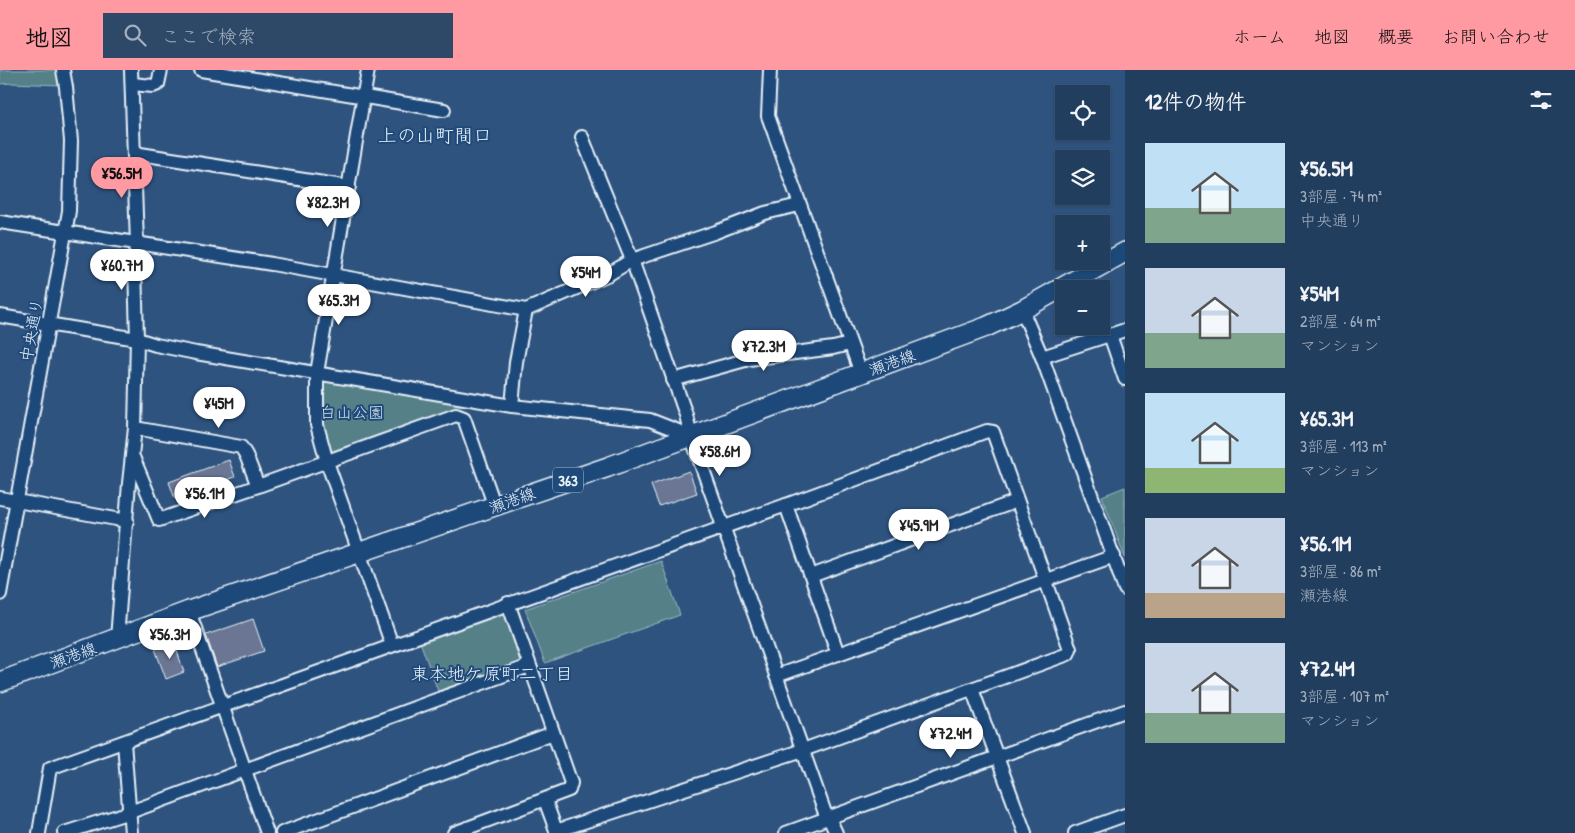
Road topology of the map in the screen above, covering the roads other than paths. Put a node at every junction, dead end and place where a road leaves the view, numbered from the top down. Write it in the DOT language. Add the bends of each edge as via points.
graph roads {
  1 [pos="63,70"];
  2 [pos="131,70"];
  3 [pos="162,70"];
  4 [pos="201,70"];
  5 [pos="368,70"];
  6 [pos="770,70"];
  7 [pos="132,84"];
  8 [pos="363,96"];
  9 [pos="444,110"];
  10 [pos="582,137"];
  11 [pos="134,153"];
  12 [pos="349,187"];
  13 [pos="799,204"];
  14 [pos="0,222"];
  15 [pos="65,233"];
  16 [pos="137,244"];
  17 [pos="1125,252"];
  18 [pos="632,260"];
  19 [pos="334,275"];
  20 [pos="526,310"];
  21 [pos="1022,310"];
  22 [pos="0,316"];
  23 [pos="48,324"];
  24 [pos="1125,330"];
  25 [pos="1110,335"];
  26 [pos="138,339"];
  27 [pos="850,344"];
  28 [pos="1042,357"];
  29 [pos="317,373"];
  30 [pos="861,373"];
  31 [pos="1125,379"];
  32 [pos="673,380"];
  33 [pos="512,406"];
  34 [pos="135,428"];
  35 [pos="691,436"];
  36 [pos="132,455"];
  37 [pos="327,462"];
  38 [pos="258,486"];
  39 [pos="0,498"];
  40 [pos="1017,501"];
  41 [pos="17,502"];
  42 [pos="786,505"];
  43 [pos="495,507"];
  44 [pos="127,521"];
  45 [pos="724,527"];
  46 [pos="359,554"];
  47 [pos="1114,556"];
  48 [pos="811,576"];
  49 [pos="1046,581"];
  50 [pos="1125,589"];
  51 [pos="0,594"];
  52 [pos="508,604"];
  53 [pos="189,611"];
  54 [pos="117,639"];
  55 [pos="392,645"];
  56 [pos="838,654"];
  57 [pos="529,666"];
  58 [pos="776,676"];
  59 [pos="0,682"];
  60 [pos="972,689"];
  61 [pos="223,706"];
  62 [pos="1125,711"];
  63 [pos="553,733"];
  64 [pos="124,742"];
  65 [pos="803,750"];
  66 [pos="996,757"];
  67 [pos="244,769"];
  68 [pos="546,800"];
  69 [pos="130,812"];
  70 [pos="1125,815"];
  71 [pos="829,818"];
  72 [pos="557,832"];
  73 [pos="39,833"];
  74 [pos="64,833"];
  75 [pos="131,833"];
  76 [pos="267,833"];
  77 [pos="282,833"];
  78 [pos="457,833"];
  79 [pos="786,833"];
  80 [pos="836,833"];
  81 [pos="1025,833"];
  82 [pos="1075,833"];
  1 -- 15 [label="street, 中央通り" via="71,141 71,186"];
  2 -- 7 [label="street"];
  3 -- 7 [label="street" via="158,84"];
  4 -- 8 [label="street"];
  5 -- 8 [label="street"];
  6 -- 13 [label="street" via="768,116"];
  7 -- 11 [label="street"];
  8 -- 9 [label="street"];
  8 -- 12 [label="street"];
  10 -- 18 [label="street"];
  11 -- 12 [label="street"];
  11 -- 16 [label="street"];
  12 -- 19 [label="street"];
  13 -- 18 [label="street"];
  13 -- 27 [label="street"];
  14 -- 15 [label="street"];
  15 -- 16 [label="street"];
  15 -- 23 [label="street, 中央通り"];
  16 -- 19 [label="street"];
  16 -- 26 [label="street"];
  17 -- 21 [label="highway, 瀬港線 / 363"];
  18 -- 20 [label="street" via="610,274"];
  18 -- 32 [label="street"];
  19 -- 20 [label="street"];
  19 -- 29 [label="street"];
  20 -- 33 [label="street"];
  21 -- 28 [label="street"];
  21 -- 30 [label="highway, 瀬港線 / 363"];
  22 -- 23 [label="street"];
  23 -- 26 [label="street"];
  23 -- 41 [label="street, 中央通り"];
  24 -- 25 [label="street"];
  25 -- 28 [label="street"];
  25 -- 31 [label="street"];
  26 -- 29 [label="street" via="196,353"];
  26 -- 34 [label="street"];
  27 -- 30 [label="street"];
  27 -- 32 [label="street" via="749,359"];
  28 -- 47 [label="street"];
  29 -- 33 [label="street"];
  29 -- 37 [label="street" via="317,425"];
  30 -- 35 [label="highway, 瀬港線 / 363"];
  32 -- 35 [label="street"];
  33 -- 35 [label="street" via="650,420"];
  34 -- 36 [label="street"];
  34 -- 38 [label="street" via="241,446"];
  35 -- 43 [label="highway, 瀬港線 / 363"];
  35 -- 45 [label="street"];
  36 -- 38 [label="street" via="159,520"];
  36 -- 44 [label="street"];
  37 -- 38 [label="street"];
  37 -- 43 [label="street" via="456,415 464,418"];
  37 -- 46 [label="street"];
  39 -- 41 [label="street"];
  40 -- 42 [label="street" via="993,432 987,431"];
  40 -- 48 [label="street"];
  40 -- 49 [label="street"];
  41 -- 44 [label="street"];
  41 -- 51 [label="street, 中央通り"];
  42 -- 45 [label="street"];
  42 -- 48 [label="street"];
  43 -- 46 [label="highway, 瀬港線 / 363"];
  44 -- 54 [label="street"];
  45 -- 52 [label="street"];
  45 -- 58 [label="street"];
  46 -- 53 [label="highway, 瀬港線 / 363"];
  46 -- 55 [label="street"];
  47 -- 49 [label="street"];
  47 -- 50 [label="street"];
  48 -- 56 [label="street"];
  49 -- 56 [label="street"];
  49 -- 60 [label="street" via="1070,649 1068,654"];
  52 -- 55 [label="street"];
  52 -- 57 [label="street"];
  53 -- 54 [label="highway, 瀬港線 / 363"];
  53 -- 61 [label="street"];
  54 -- 59 [label="highway, 瀬港線 / 363"];
  55 -- 61 [label="street"];
  56 -- 58 [label="street"];
  57 -- 63 [label="street"];
  57 -- 67 [label="street"];
  58 -- 65 [label="street"];
  60 -- 65 [label="street"];
  60 -- 66 [label="street"];
  61 -- 64 [label="street"];
  61 -- 67 [label="street"];
  62 -- 66 [label="street"];
  63 -- 68 [label="street" via="571,783 569,790"];
  63 -- 77 [label="street"];
  64 -- 69 [label="street"];
  64 -- 73 [label="street" via="50,768"];
  65 -- 71 [label="street"];
  65 -- 72 [label="street"];
  66 -- 71 [label="street"];
  66 -- 81 [label="street"];
  67 -- 69 [label="street"];
  67 -- 76 [label="street"];
  68 -- 72 [label="street"];
  68 -- 78 [label="street"];
  69 -- 74 [label="street"];
  69 -- 75 [label="street"];
  70 -- 82 [label="street"];
  71 -- 79 [label="street"];
  71 -- 80 [label="street"];
}
